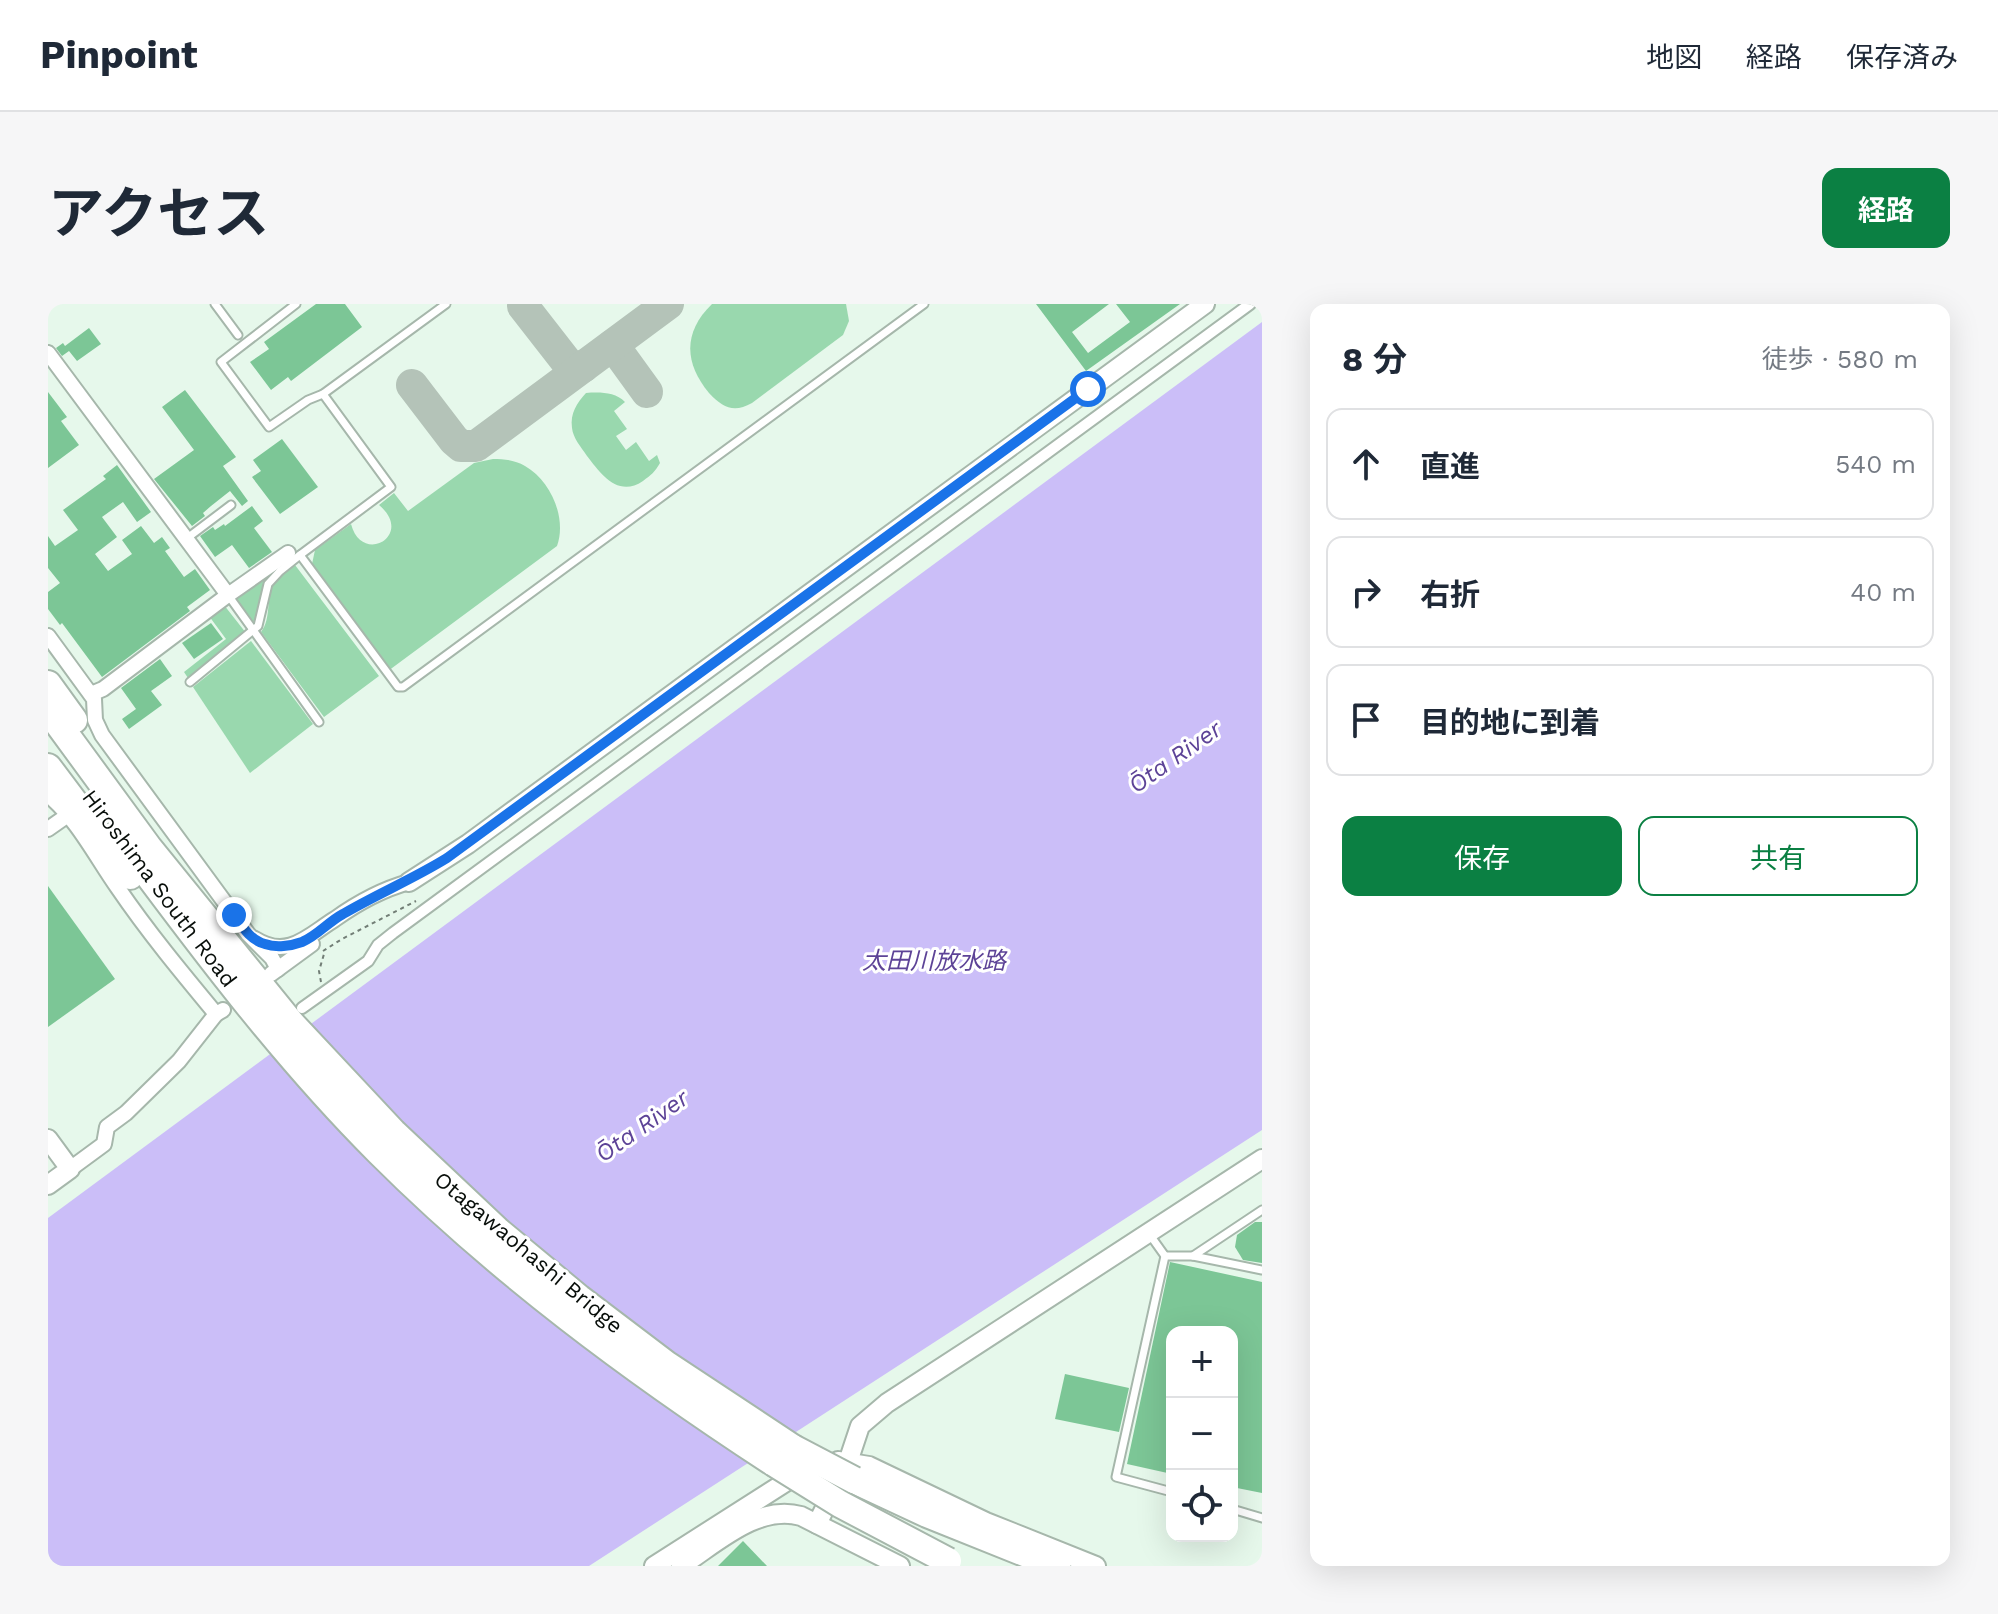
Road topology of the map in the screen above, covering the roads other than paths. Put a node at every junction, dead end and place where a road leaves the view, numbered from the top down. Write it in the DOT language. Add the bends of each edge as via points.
graph roads {
  1 [pos="215,304"];
  2 [pos="296,304"];
  3 [pos="446,304"];
  4 [pos="924,304"];
  5 [pos="1205,304"];
  6 [pos="1250,304"];
  7 [pos="238,335"];
  8 [pos="48,353"];
  9 [pos="323,394"];
  10 [pos="231,505"];
  11 [pos="186,539"];
  12 [pos="294,554"];
  13 [pos="228,595"];
  14 [pos="254,630"];
  15 [pos="48,636"];
  16 [pos="190,682"];
  17 [pos="48,684"];
  18 [pos="91,694"];
  19 [pos="48,710"];
  20 [pos="319,722"];
  21 [pos="48,738"];
  22 [pos="48,767"];
  23 [pos="48,795"];
  24 [pos="68,815"];
  25 [pos="48,829"];
  26 [pos="409,882"];
  27 [pos="194,901"];
  28 [pos="248,934"];
  29 [pos="283,1028"];
  30 [pos="48,1139"];
  31 [pos="378,1150"];
  32 [pos="1262,1159"];
  33 [pos="70,1169"];
  34 [pos="48,1185"];
  35 [pos="1262,1210"];
  36 [pos="1149,1233"];
  37 [pos="1165,1256"];
  38 [pos="1193,1256"];
  39 [pos="1262,1270"];
  40 [pos="784,1455"];
  41 [pos="851,1471"];
  42 [pos="1166,1490"];
  43 [pos="1238,1511"];
  44 [pos="1262,1518"];
  45 [pos="817,1524"];
  46 [pos="952,1563"];
  47 [pos="654,1566"];
  48 [pos="681,1566"];
  49 [pos="900,1566"];
  50 [pos="1057,1566"];
  51 [pos="1096,1566"];
  1 -- 7 [label="lane"];
  2 -- 9 [label="lane" via="221,362 269,427"];
  3 -- 9 [label="lane"];
  4 -- 12 [label="lane" via="403,687 393,684"];
  5 -- 26 [label="street"];
  6 -- 29 [label="street" via="388,937 368,961"];
  8 -- 11 [label="street"];
  9 -- 12 [label="lane" via="391,487"];
  10 -- 11 [label="lane"];
  11 -- 13 [label="street"];
  12 -- 13 [label="street"];
  12 -- 14 [label="lane" via="268,584"];
  13 -- 14 [label="lane"];
  13 -- 18 [label="street"];
  14 -- 16 [label="lane"];
  14 -- 20 [label="lane"];
  15 -- 18 [label="street"];
  17 -- 27 [label="highway" via="162,841"];
  18 -- 28 [label="street" via="102,735"];
  19 -- 27 [label="highway, Hiroshima South Road"];
  21 -- 29 [label="highway, Hiroshima South Road" via="175,912"];
  22 -- 29 [label="highway" via="194,962"];
  23 -- 24 [label="street"];
  24 -- 25 [label="street"];
  24 -- 33 [label="street" via="150,932 220,1012 179,1061 107,1127 104,1144"];
  26 -- 28 [label="street" via="345,912 301,943 270,945"];
  26 -- 28 [label="street" via="274,972 272,958"];
  27 -- 29 [label="highway, Hiroshima South Road"];
  29 -- 31 [label="highway, Hiroshima South Road" via="318,1099"];
  29 -- 40 [label="highway, Otagawaohashi Bridge" via="497,1230"];
  30 -- 33 [label="street"];
  31 -- 40 [label="highway, Otagawaohashi Bridge" via="558,1310 674,1397"];
  32 -- 36 [label="street"];
  33 -- 34 [label="street"];
  35 -- 38 [label="lane"];
  36 -- 37 [label="lane"];
  36 -- 41 [label="street" via="887,1403 860,1426"];
  37 -- 38 [label="lane"];
  37 -- 42 [label="lane" via="1116,1477"];
  38 -- 39 [label="lane"];
  40 -- 41 [label="highway, bridge"];
  40 -- 46 [label="highway, bridge" via="851,1510"];
  41 -- 45 [label="street"];
  41 -- 47 [label="street" via="826,1460 817,1463"];
  41 -- 50 [label="highway" via="927,1514"];
  41 -- 51 [label="street" via="869,1466 986,1522"];
  43 -- 44 [label="lane"];
  45 -- 48 [label="street" via="785,1512 762,1515"];
  45 -- 49 [label="street"];
}
